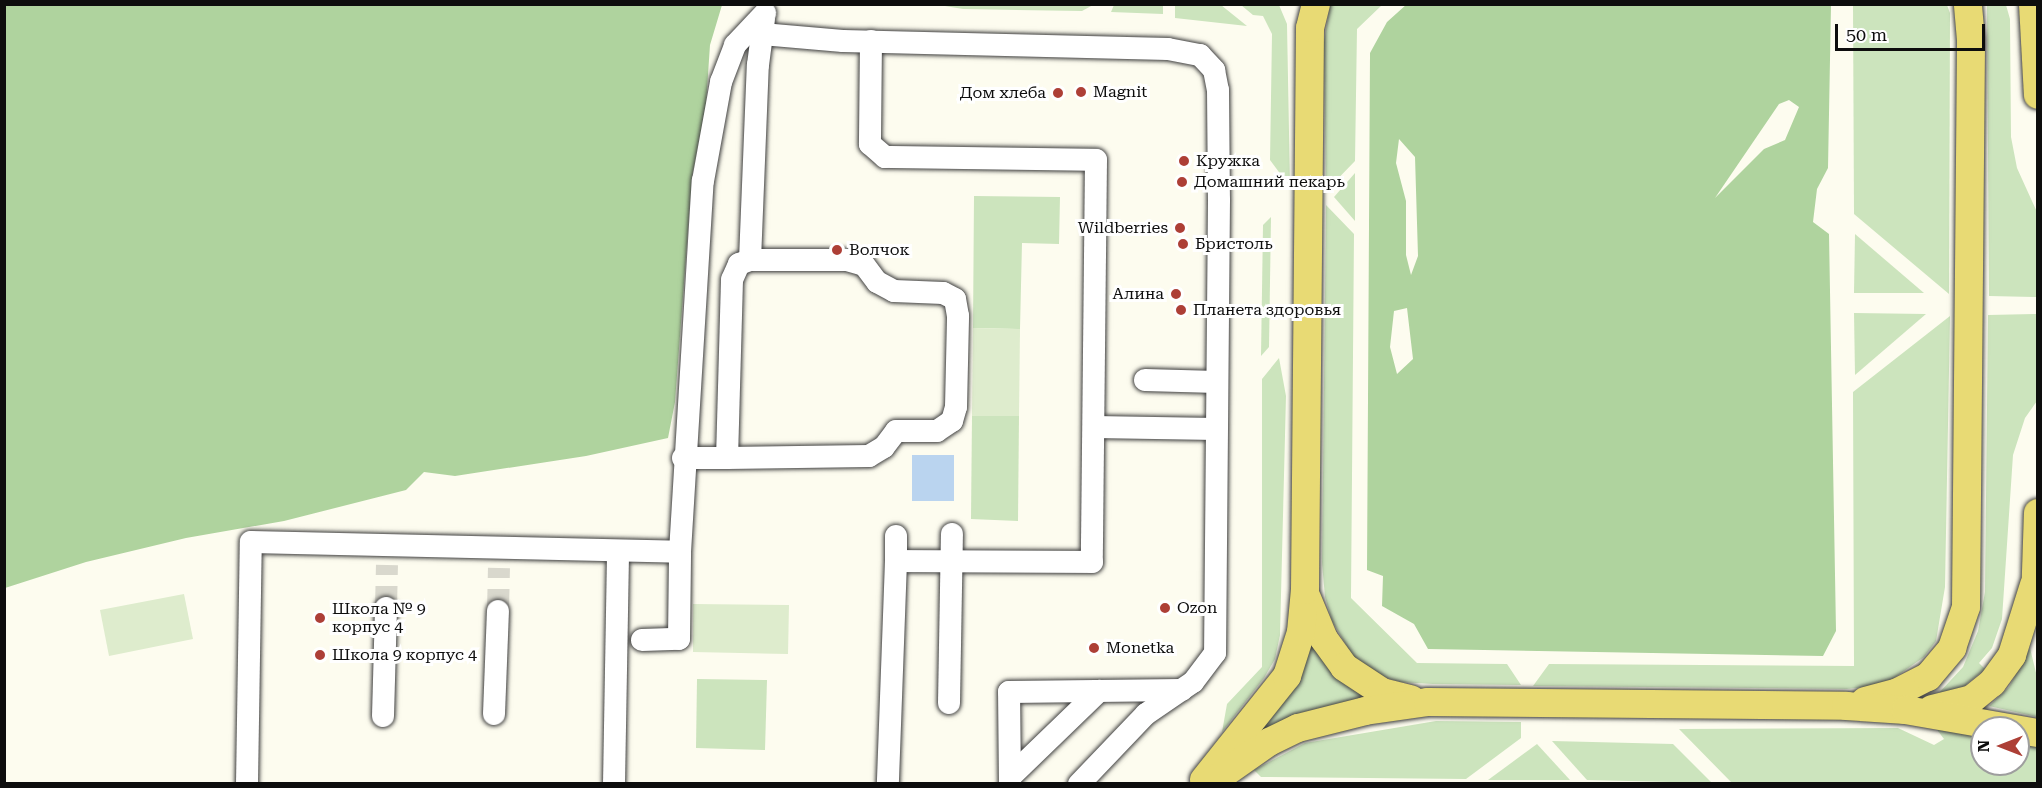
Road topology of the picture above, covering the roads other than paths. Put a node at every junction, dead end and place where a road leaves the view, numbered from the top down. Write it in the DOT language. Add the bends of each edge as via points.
graph roads {
  1 [pos="1968,4"];
  2 [pos="2033,4"];
  3 [pos="1310,12"];
  4 [pos="764,17"];
  5 [pos="871,41"];
  6 [pos="2037,80"];
  7 [pos="2037,85"];
  8 [pos="2037,95"];
  9 [pos="750,260"];
  10 [pos="1145,380"];
  11 [pos="1217,382"];
  12 [pos="1094,427"];
  13 [pos="1216,429"];
  14 [pos="683,458"];
  15 [pos="727,458"];
  16 [pos="2037,513"];
  17 [pos="952,534"];
  18 [pos="896,536"];
  19 [pos="618,552"];
  20 [pos="680,552"];
  21 [pos="896,561"];
  22 [pos="951,561"];
  23 [pos="2034,585"];
  24 [pos="1305,590"];
  25 [pos="386,608"];
  26 [pos="498,611"];
  27 [pos="2037,628"];
  28 [pos="642,640"];
  29 [pos="1182,690"];
  30 [pos="1099,691"];
  31 [pos="1428,702"];
  32 [pos="950,703"];
  33 [pos="1846,706"];
  34 [pos="1906,710"];
  35 [pos="494,714"];
  36 [pos="383,716"];
  37 [pos="2037,733"];
  38 [pos="1010,780"];
  39 [pos="247,783"];
  40 [pos="614,783"];
  41 [pos="888,783"];
  42 [pos="1079,783"];
  43 [pos="1201,783"];
  44 [pos="1209,783"];
  1 -- 33 [label="main road" via="1971,40 1966,607 1952,648 1928,677 1898,692"];
  2 -- 7 [label="main road"];
  3 -- 24 [label="main road"];
  4 -- 5 [label="street"];
  4 -- 9 [label="street"];
  4 -- 14 [label="street" via="735,45 722,82 705,170"];
  5 -- 11 [label="street" via="1110,46 1200,55 1214,70 1218,90"];
  5 -- 12 [label="street" via="870,144 885,157 1096,160"];
  6 -- 7 [label="main road"];
  7 -- 8 [label="main road"];
  9 -- 15 [label="street" via="739,264 732,280"];
  9 -- 15 [label="street" via="846,260 864,265 877,282 894,291 943,293 954,299 958,316 956,407 952,421 937,431 896,431 884,447 869,456"];
  10 -- 11 [label="street"];
  11 -- 13 [label="street"];
  12 -- 13 [label="street"];
  12 -- 22 [label="street" via="1092,562"];
  13 -- 29 [label="street" via="1215,653"];
  14 -- 15 [label="street"];
  14 -- 20 [label="street"];
  16 -- 23 [label="main road"];
  17 -- 22 [label="street"];
  18 -- 21 [label="street"];
  19 -- 20 [label="street"];
  19 -- 39 [label="street" via="499,558 388,555 251,542"];
  19 -- 40 [label="street"];
  20 -- 28 [label="street" via="679,639"];
  21 -- 22 [label="street"];
  21 -- 41 [label="street"];
  22 -- 32 [label="street"];
  23 -- 27 [label="main road"];
  23 -- 34 [label="main road" via="2012,655 1992,683 1972,699 1944,708"];
  24 -- 31 [label="main road" via="1313,620 1344,667 1382,692"];
  24 -- 43 [label="main road" via="1301,632 1287,676"];
  25 -- 36 [label="street"];
  26 -- 35 [label="street"];
  29 -- 30 [label="street"];
  29 -- 42 [label="street" via="1146,714"];
  30 -- 38 [label="street"];
  30 -- 38 [label="street" via="1009,692"];
  31 -- 33 [label="main road"];
  31 -- 44 [label="main road" via="1365,711 1298,728 1269,742"];
  33 -- 34 [label="main road"];
  34 -- 37 [label="main road"];
}
